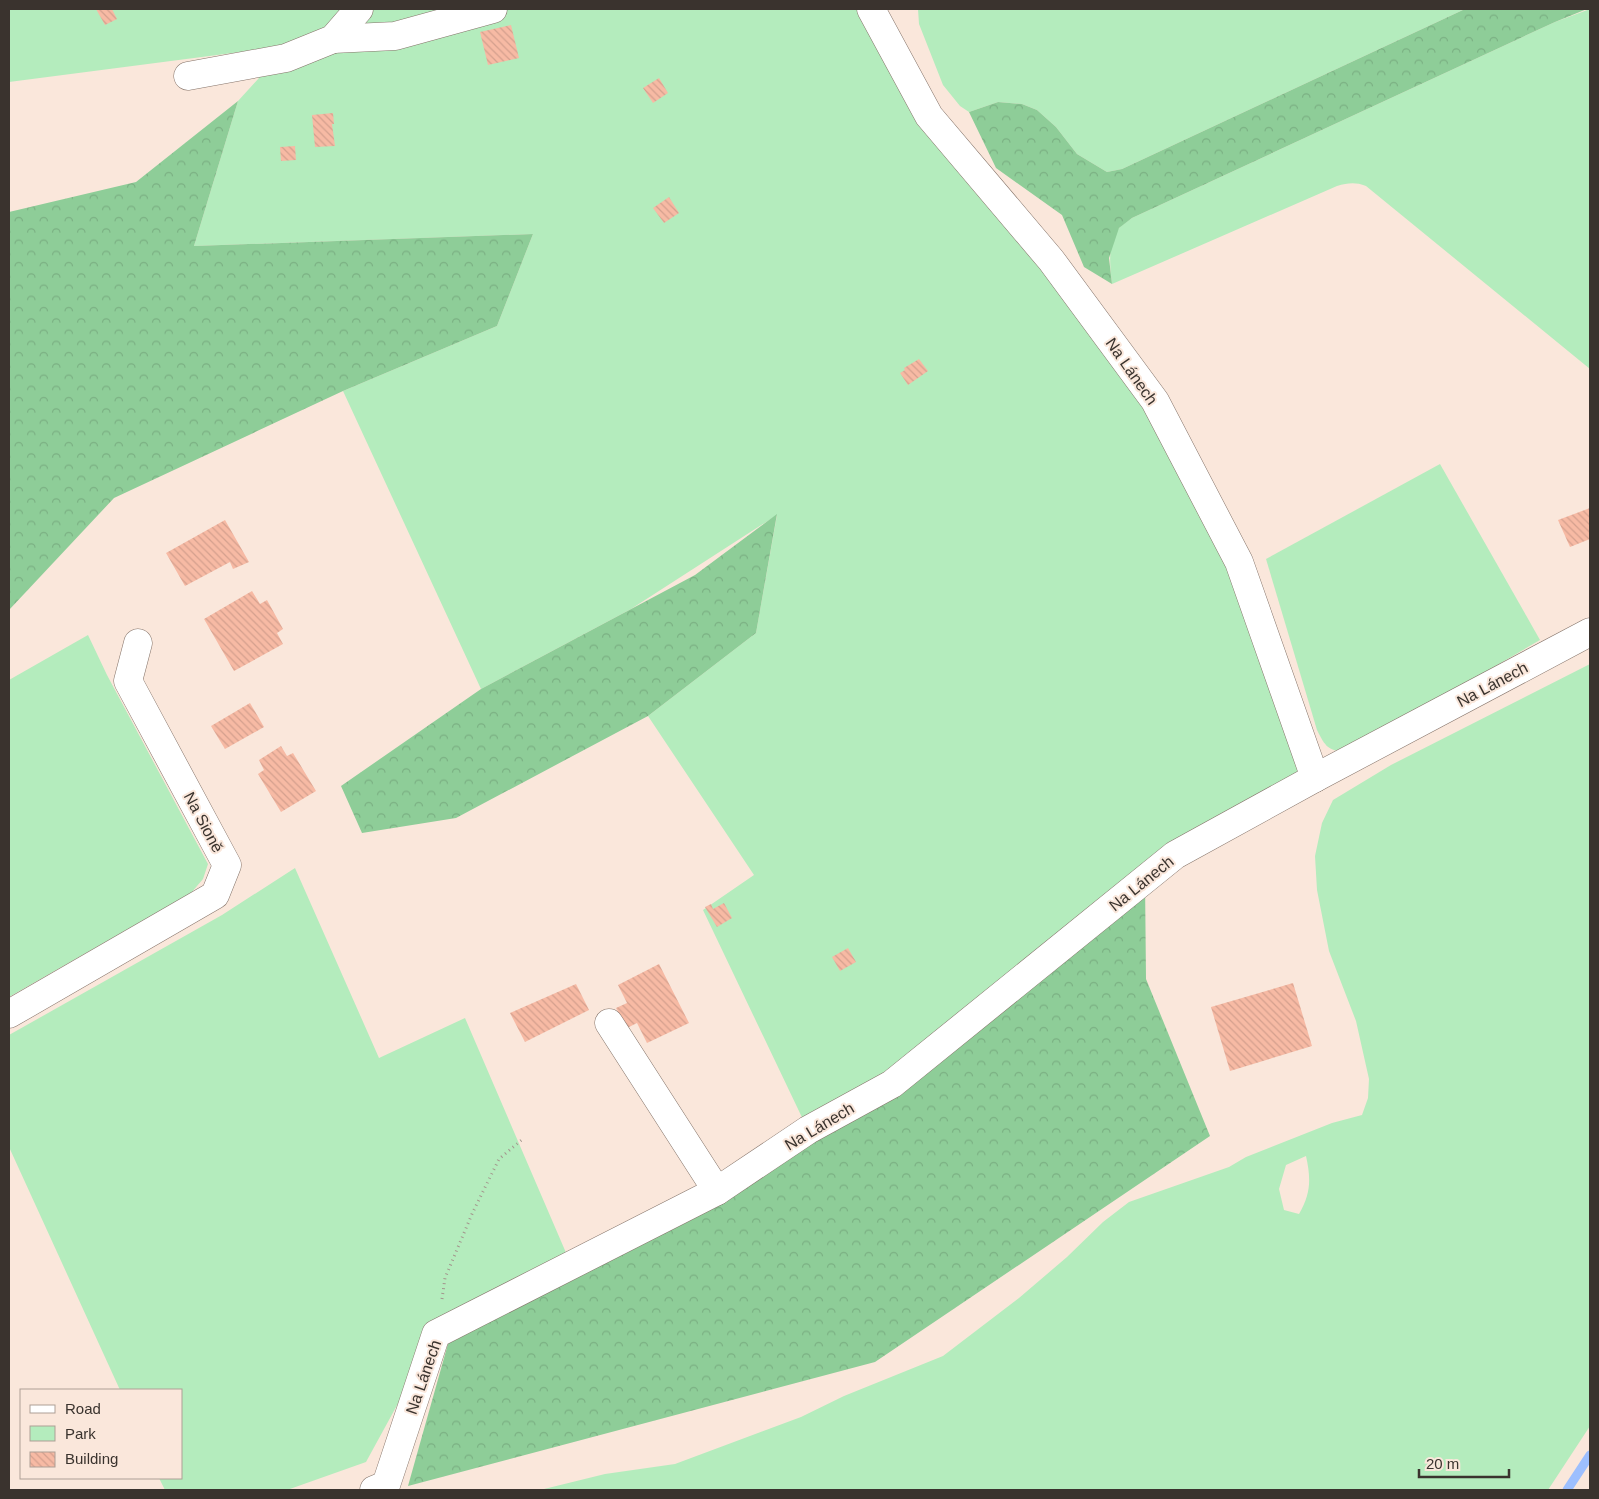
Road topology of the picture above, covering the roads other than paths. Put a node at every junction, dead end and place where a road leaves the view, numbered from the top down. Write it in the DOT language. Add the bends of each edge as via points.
graph roads {
  1 [pos="359,9"];
  2 [pos="493,9"];
  3 [pos="871,9"];
  4 [pos="333,39"];
  5 [pos="188,76"];
  6 [pos="1590,632"];
  7 [pos="138,643"];
  8 [pos="1315,778"];
  9 [pos="9,1014"];
  10 [pos="609,1023"];
  11 [pos="716,1191"];
  12 [pos="374,1490"];
  1 -- 4 [label="street"];
  2 -- 4 [label="street" via="395,36"];
  3 -- 8 [label="street, Na Lánech" via="928,116 1051,260 1155,402 1239,562"];
  4 -- 5 [label="street" via="286,58"];
  6 -- 8 [label="street, Na Lánech"];
  7 -- 9 [label="street, Na Sioně" via="128,681 227,865 215,895"];
  8 -- 11 [label="street, Na Lánech" via="1175,855 892,1084 808,1130"];
  10 -- 11 [label="street"];
  11 -- 12 [label="street, Na Lánech" via="436,1334 386,1486"];
}
